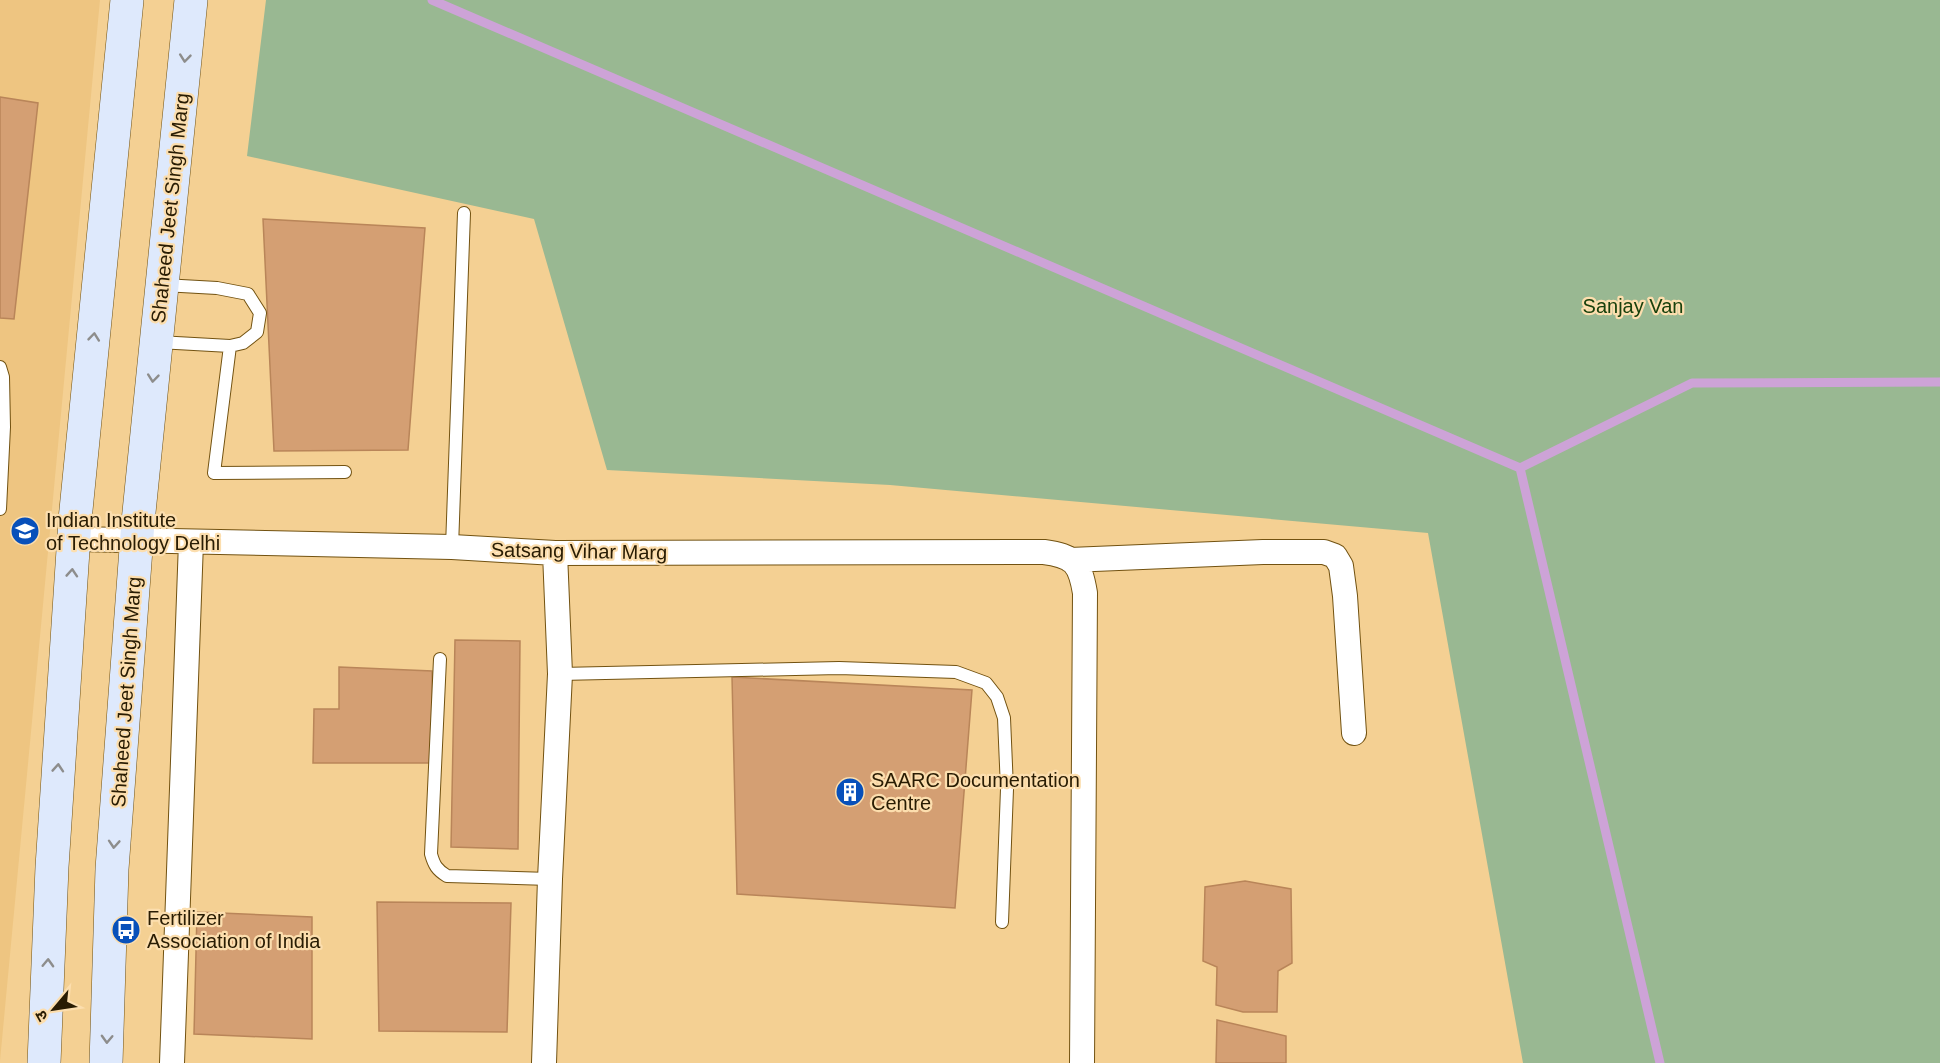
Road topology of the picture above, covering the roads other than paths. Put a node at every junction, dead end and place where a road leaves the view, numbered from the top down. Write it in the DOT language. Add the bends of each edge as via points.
graph roads {
  1 [pos="127,0"];
  2 [pos="190,0"];
  3 [pos="464,213"];
  4 [pos="162,285"];
  5 [pos="156,342"];
  6 [pos="230,346"];
  7 [pos="0,367"];
  8 [pos="345,472"];
  9 [pos="0,509"];
  10 [pos="75,539"];
  11 [pos="137,541"];
  12 [pos="191,542"];
  13 [pos="452,547"];
  14 [pos="555,553"];
  15 [pos="1075,564"];
  16 [pos="440,659"];
  17 [pos="560,674"];
  18 [pos="1354,733"];
  19 [pos="550,879"];
  20 [pos="1002,922"];
  21 [pos="44,1063"];
  22 [pos="106,1063"];
  23 [pos="172,1063"];
  24 [pos="544,1063"];
  25 [pos="1082,1063"];
  10 -- 1 [label="main road, one-way"];
  2 -- 4 [label="main road, Shaheed Jeet Singh Marg, one-way"];
  3 -- 13 [label="lane"];
  4 -- 5 [label="main road, Shaheed Jeet Singh Marg"];
  4 -- 6 [label="lane" via="248,294 260,313 257,332 243,343"];
  5 -- 6 [label="lane"];
  5 -- 11 [label="main road, Shaheed Jeet Singh Marg, one-way"];
  6 -- 8 [label="lane" via="214,473"];
  7 -- 9 [label="lane" via="4,428"];
  10 -- 11 [label="street, Satsang Vihar Marg"];
  21 -- 10 [label="main road, one-way" via="51,867"];
  11 -- 12 [label="street, Satsang Vihar Marg"];
  11 -- 22 [label="main road, Shaheed Jeet Singh Marg, one-way" via="112,869"];
  12 -- 13 [label="street, Satsang Vihar Marg"];
  12 -- 23 [label="street"];
  13 -- 14 [label="street, Satsang Vihar Marg"];
  14 -- 15 [label="street, Satsang Vihar Marg" via="1044,552 1059,554"];
  14 -- 17 [label="street"];
  15 -- 18 [label="street, Satsang Vihar Marg" via="1263,552 1324,552 1335,556 1341,566 1345,596"];
  15 -- 25 [label="street" via="1085,593"];
  16 -- 19 [label="lane" via="433,863 447,876"];
  17 -- 19 [label="street"];
  17 -- 20 [label="lane" via="839,668 956,672 987,683 998,697 1004,718 1007,789"];
  19 -- 24 [label="street"];
}
